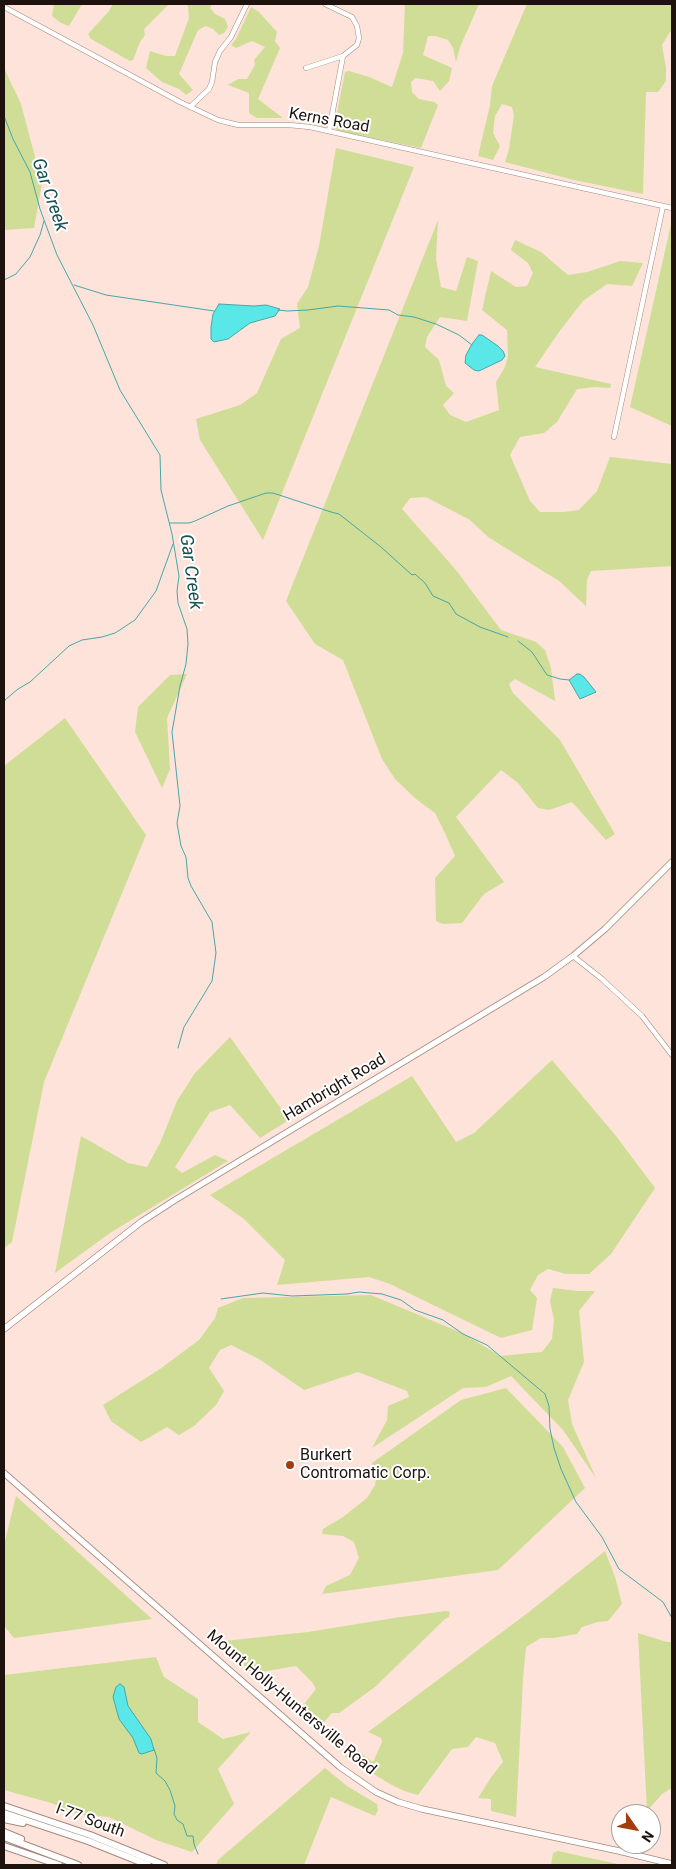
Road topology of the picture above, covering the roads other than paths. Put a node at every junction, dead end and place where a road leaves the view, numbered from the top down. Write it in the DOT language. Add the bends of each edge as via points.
graph roads {
  1 [pos="247,4"];
  2 [pos="325,4"];
  3 [pos="4,7"];
  4 [pos="343,56"];
  5 [pos="306,68"];
  6 [pos="190,108"];
  7 [pos="329,131"];
  8 [pos="663,206"];
  9 [pos="672,208"];
  10 [pos="614,437"];
  11 [pos="672,862"];
  12 [pos="573,956"];
  13 [pos="672,1055"];
  14 [pos="4,1329"];
  15 [pos="4,1474"];
  16 [pos="4,1806"];
  17 [pos="4,1813"];
  18 [pos="4,1819"];
  19 [pos="4,1832"];
  20 [pos="65,1833"];
  21 [pos="4,1837"];
  22 [pos="4,1846"];
  23 [pos="60,1858"];
  24 [pos="672,1864"];
  25 [pos="58,1865"];
  26 [pos="78,1865"];
  27 [pos="148,1865"];
  28 [pos="164,1865"];
  1 -- 6 [label="street" via="215,62 209,89"];
  2 -- 4 [label="street" via="352,17 358,26 357,45"];
  3 -- 6 [label="street, Kerns Road"];
  4 -- 5 [label="street"];
  4 -- 7 [label="street"];
  6 -- 7 [label="street, Kerns Road" via="232,124 289,125"];
  7 -- 8 [label="street, Kerns Road"];
  8 -- 9 [label="street, Kerns Road"];
  8 -- 10 [label="street"];
  11 -- 12 [label="main road, Hambright Road"];
  12 -- 13 [label="street" via="642,1016"];
  12 -- 14 [label="main road, Hambright Road" via="519,993 168,1205 128,1232"];
  15 -- 24 [label="main road, Mount Holly-Huntersville Road" via="340,1767 370,1788 390,1799 422,1808"];
  16 -- 28 [label="highway, I-77 South" via="90,1835"];
  17 -- 20 [label="highway"];
  18 -- 20 [label="highway"];
  19 -- 23 [label="highway"];
  20 -- 27 [label="highway"];
  21 -- 23 [label="highway"];
  22 -- 25 [label="highway"];
  23 -- 26 [label="highway"];
}
